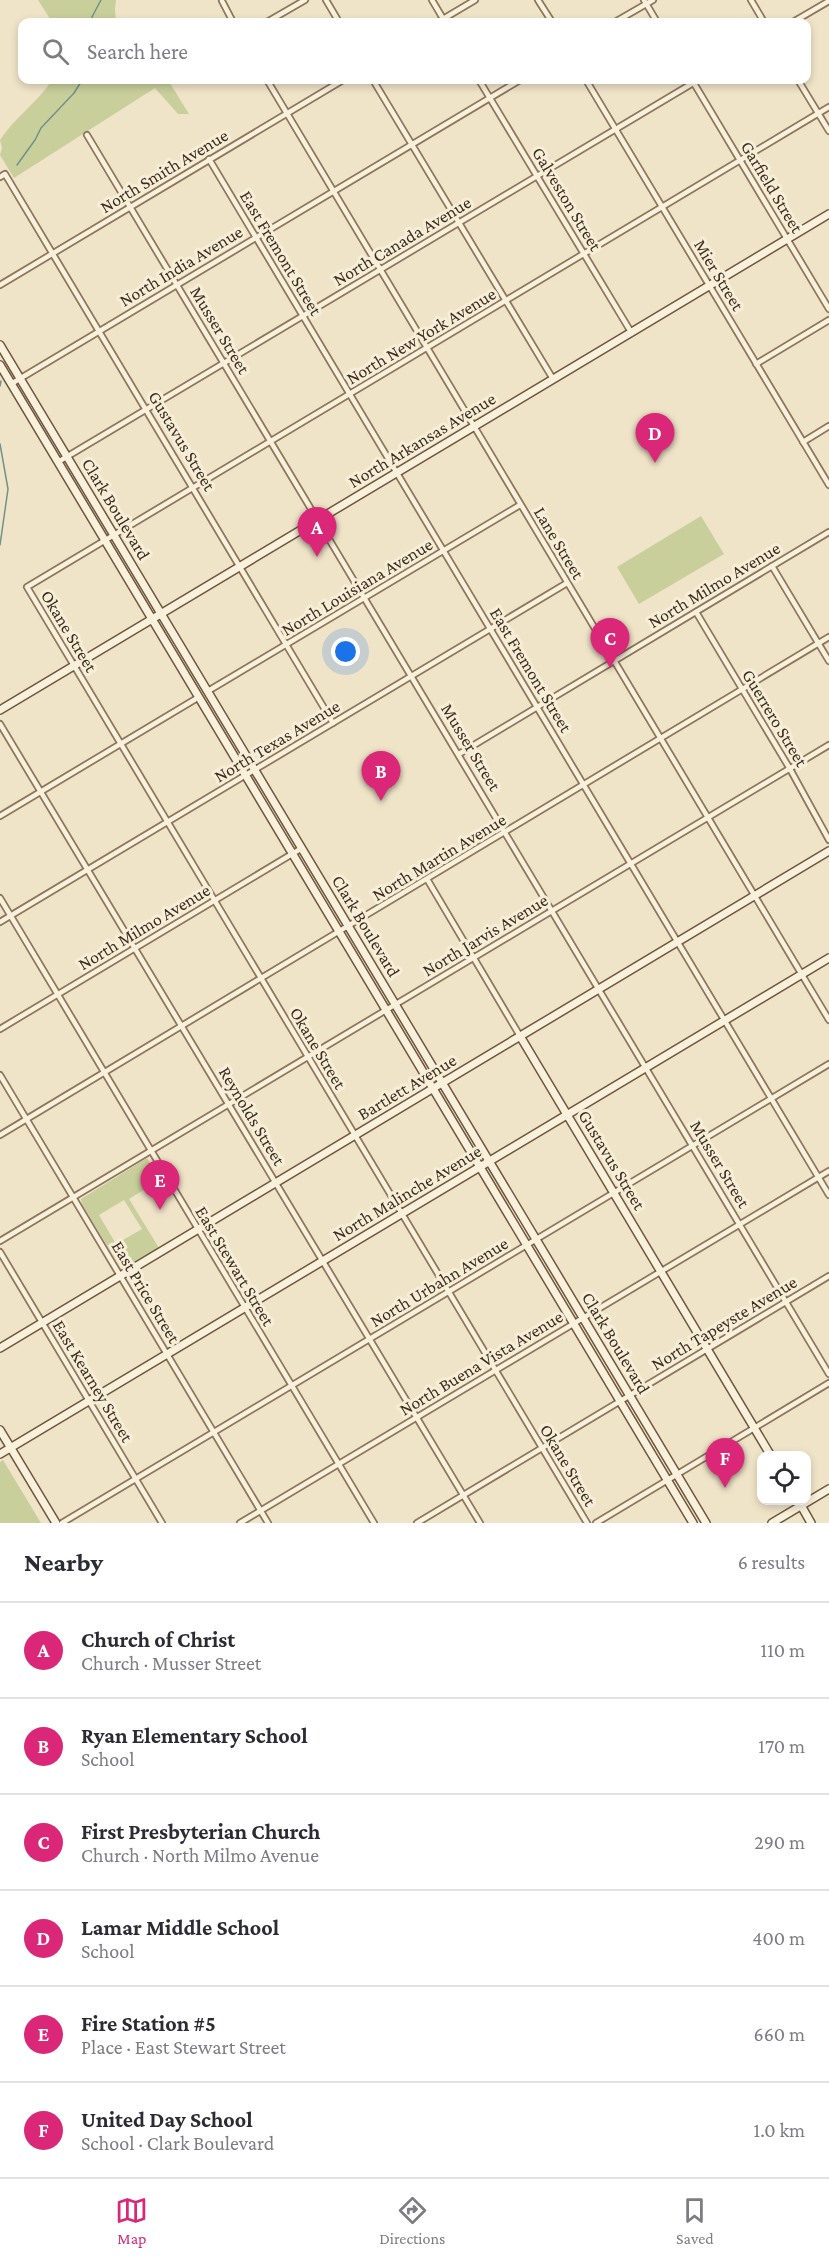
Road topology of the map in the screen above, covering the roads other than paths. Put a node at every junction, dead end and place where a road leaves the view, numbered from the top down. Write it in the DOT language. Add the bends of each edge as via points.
graph roads {
  1 [pos="305,0"];
  2 [pos="326,0"];
  3 [pos="432,0"];
  4 [pos="475,0"];
  5 [pos="538,0"];
  6 [pos="653,0"];
  7 [pos="751,0"];
  8 [pos="222,1"];
  9 [pos="829,1"];
  10 [pos="645,2"];
  11 [pos="231,18"];
  12 [pos="274,18"];
  13 [pos="337,18"];
  14 [pos="442,18"];
  15 [pos="448,18"];
  16 [pos="549,18"];
  17 [pos="621,18"];
  18 [pos="655,18"];
  19 [pos="762,18"];
  20 [pos="800,18"];
  21 [pos="269,84"];
  22 [pos="336,84"];
  23 [pos="375,84"];
  24 [pos="482,84"];
  25 [pos="513,84"];
  26 [pos="588,84"];
  27 [pos="688,84"];
  28 [pos="696,84"];
  29 [pos="801,84"];
  30 [pos="490,97"];
  31 [pos="829,107"];
  32 [pos="287,113"];
  33 [pos="819,113"];
  34 [pos="615,129"];
  35 [pos="829,131"];
  36 [pos="87,135"];
  37 [pos="412,144"];
  38 [pos="209,159"];
  39 [pos="740,160"];
  40 [pos="2,176"];
  41 [pos="537,176"];
  42 [pos="334,191"];
  43 [pos="130,207"];
  44 [pos="662,207"];
  45 [pos="829,214"];
  46 [pos="459,223"];
  47 [pos="256,237"];
  48 [pos="787,239"];
  49 [pos="52,254"];
  50 [pos="584,254"];
  51 [pos="381,269"];
  52 [pos="177,284"];
  53 [pos="0,285"];
  54 [pos="709,285"];
  55 [pos="505,301"];
  56 [pos="829,309"];
  57 [pos="303,316"];
  58 [pos="829,320"];
  59 [pos="99,331"];
  60 [pos="631,332"];
  61 [pos="0,345"];
  62 [pos="427,348"];
  63 [pos="224,363"];
  64 [pos="756,364"];
  65 [pos="0,365"];
  66 [pos="20,378"];
  67 [pos="553,379"];
  68 [pos="11,384"];
  69 [pos="350,394"];
  70 [pos="146,410"];
  71 [pos="474,426"];
  72 [pos="829,426"];
  73 [pos="271,441"];
  74 [pos="803,442"];
  75 [pos="67,457"];
  76 [pos="58,462"];
  77 [pos="397,472"];
  78 [pos="829,484"];
  79 [pos="193,488"];
  80 [pos="520,505"];
  81 [pos="318,519"];
  82 [pos="829,532"];
  83 [pos="114,535"];
  84 [pos="105,540"];
  85 [pos="444,550"];
  86 [pos="772,566"];
  87 [pos="240,567"];
  88 [pos="567,583"];
  89 [pos="27,587"];
  90 [pos="365,598"];
  91 [pos="696,612"];
  92 [pos="161,613"];
  93 [pos="153,619"];
  94 [pos="491,629"];
  95 [pos="829,637"];
  96 [pos="818,644"];
  97 [pos="286,645"];
  98 [pos="614,661"];
  99 [pos="829,661"];
  100 [pos="74,666"];
  101 [pos="412,676"];
  102 [pos="742,689"];
  103 [pos="208,691"];
  104 [pos="199,697"];
  105 [pos="537,707"];
  106 [pos="0,710"];
  107 [pos="333,723"];
  108 [pos="0,724"];
  109 [pos="661,739"];
  110 [pos="120,744"];
  111 [pos="829,745"];
  112 [pos="459,754"];
  113 [pos="790,768"];
  114 [pos="255,770"];
  115 [pos="246,775"];
  116 [pos="584,785"];
  117 [pos="41,791"];
  118 [pos="0,816"];
  119 [pos="708,817"];
  120 [pos="167,822"];
  121 [pos="506,832"];
  122 [pos="829,840"];
  123 [pos="302,848"];
  124 [pos="829,851"];
  125 [pos="293,853"];
  126 [pos="631,864"];
  127 [pos="88,870"];
  128 [pos="427,879"];
  129 [pos="754,896"];
  130 [pos="0,898"];
  131 [pos="214,900"];
  132 [pos="553,910"];
  133 [pos="11,916"];
  134 [pos="0,922"];
  135 [pos="348,926"];
  136 [pos="340,932"];
  137 [pos="678,942"];
  138 [pos="135,948"];
  139 [pos="474,958"];
  140 [pos="829,958"];
  141 [pos="801,974"];
  142 [pos="261,979"];
  143 [pos="600,988"];
  144 [pos="57,994"];
  145 [pos="395,1004"];
  146 [pos="386,1010"];
  147 [pos="725,1020"];
  148 [pos="829,1020"];
  149 [pos="182,1026"];
  150 [pos="0,1029"];
  151 [pos="520,1036"];
  152 [pos="308,1057"];
  153 [pos="829,1064"];
  154 [pos="647,1067"];
  155 [pos="104,1072"];
  156 [pos="0,1075"];
  157 [pos="442,1083"];
  158 [pos="433,1088"];
  159 [pos="771,1098"];
  160 [pos="230,1104"];
  161 [pos="568,1114"];
  162 [pos="27,1119"];
  163 [pos="0,1135"];
  164 [pos="355,1135"];
  165 [pos="693,1145"];
  166 [pos="151,1151"];
  167 [pos="489,1161"];
  168 [pos="480,1167"];
  169 [pos="829,1171"];
  170 [pos="818,1177"];
  171 [pos="277,1182"];
  172 [pos="614,1192"];
  173 [pos="829,1195"];
  174 [pos="73,1197"];
  175 [pos="402,1214"];
  176 [pos="740,1224"];
  177 [pos="198,1229"];
  178 [pos="536,1239"];
  179 [pos="0,1241"];
  180 [pos="527,1245"];
  181 [pos="0,1252"];
  182 [pos="323,1261"];
  183 [pos="661,1271"];
  184 [pos="120,1276"];
  185 [pos="829,1276"];
  186 [pos="448,1292"];
  187 [pos="786,1302"];
  188 [pos="245,1308"];
  189 [pos="583,1318"];
  190 [pos="42,1322"];
  191 [pos="574,1324"];
  192 [pos="370,1339"];
  193 [pos="0,1348"];
  194 [pos="707,1349"];
  195 [pos="167,1354"];
  196 [pos="496,1371"];
  197 [pos="829,1374"];
  198 [pos="829,1383"];
  199 [pos="292,1386"];
  200 [pos="629,1395"];
  201 [pos="89,1401"];
  202 [pos="620,1401"];
  203 [pos="417,1417"];
  204 [pos="754,1428"];
  205 [pos="0,1430"];
  206 [pos="214,1432"];
  207 [pos="11,1448"];
  208 [pos="542,1448"];
  209 [pos="768,1451"];
  210 [pos="0,1454"];
  211 [pos="339,1464"];
  212 [pos="677,1475"];
  213 [pos="136,1479"];
  214 [pos="668,1480"];
  215 [pos="829,1489"];
  216 [pos="464,1495"];
  217 [pos="811,1497"];
  218 [pos="796,1505"];
  219 [pos="800,1505"];
  220 [pos="261,1510"];
  221 [pos="56,1523"];
  222 [pos="62,1523"];
  223 [pos="162,1523"];
  224 [pos="240,1523"];
  225 [pos="268,1523"];
  226 [pos="374,1523"];
  227 [pos="417,1523"];
  228 [pos="480,1523"];
  229 [pos="587,1523"];
  230 [pos="596,1523"];
  231 [pos="693,1523"];
  232 [pos="706,1523"];
  233 [pos="772,1523"];
  234 [pos="811,1523"];
  1 -- 12 [label="street"];
  2 -- 13 [label="street"];
  3 -- 14 [label="street"];
  4 -- 15 [label="street"];
  5 -- 16 [label="street"];
  6 -- 10 [label="street"];
  7 -- 19 [label="street"];
  8 -- 11 [label="street"];
  9 -- 20 [label="street"];
  10 -- 17 [label="street"];
  10 -- 18 [label="street"];
  21 -- 32 [label="street, Lane Street"];
  22 -- 32 [label="street, North Smith Avenue"];
  23 -- 37 [label="street"];
  24 -- 30 [label="street, Galveston Street"];
  25 -- 30 [label="street, North India Avenue"];
  26 -- 34 [label="street, Mier Street"];
  27 -- 34 [label="street, North Canada Avenue"];
  28 -- 39 [label="street, Garfield Street"];
  29 -- 33 [label="street"];
  30 -- 37 [label="street, North India Avenue"];
  30 -- 41 [label="street, Galveston Street"];
  31 -- 33 [label="street, North New York Avenue"];
  32 -- 38 [label="street, North Smith Avenue"];
  32 -- 42 [label="street, Lane Street"];
  33 -- 35 [label="street"];
  33 -- 39 [label="street, North New York Avenue"];
  34 -- 41 [label="street, North Canada Avenue"];
  34 -- 44 [label="street, Mier Street"];
  36 -- 43 [label="street, Musser Street"];
  37 -- 42 [label="street, North India Avenue"];
  37 -- 46 [label="street"];
  38 -- 43 [label="street, North Smith Avenue"];
  38 -- 47 [label="street, East Fremont Street"];
  39 -- 44 [label="street, North New York Avenue"];
  39 -- 48 [label="street, Garfield Street"];
  40 -- 49 [label="street, Gustavus Street"];
  41 -- 46 [label="street, North Canada Avenue"];
  41 -- 50 [label="street, Galveston Street"];
  42 -- 47 [label="street, North India Avenue"];
  42 -- 51 [label="street, Lane Street"];
  43 -- 49 [label="street, North Smith Avenue"];
  43 -- 52 [label="street, Musser Street"];
  44 -- 50 [label="street, North New York Avenue"];
  44 -- 54 [label="street, Mier Street"];
  45 -- 48 [label="main road, North Arkansas Avenue"];
  46 -- 51 [label="street, North Canada Avenue"];
  46 -- 55 [label="street"];
  47 -- 52 [label="street, North India Avenue"];
  47 -- 57 [label="street, East Fremont Street"];
  48 -- 54 [label="main road, North Arkansas Avenue"];
  48 -- 56 [label="street, Garfield Street"];
  49 -- 53 [label="street, North Smith Avenue"];
  49 -- 59 [label="street, Gustavus Street"];
  50 -- 55 [label="street, North New York Avenue"];
  50 -- 60 [label="street, Galveston Street"];
  51 -- 57 [label="street, North Canada Avenue"];
  51 -- 62 [label="street, Lane Street"];
  52 -- 59 [label="street, North India Avenue"];
  52 -- 63 [label="street, Musser Street"];
  54 -- 60 [label="main road, North Arkansas Avenue"];
  54 -- 64 [label="street, Mier Street"];
  55 -- 62 [label="street, North New York Avenue"];
  55 -- 67 [label="street"];
  57 -- 63 [label="street, North Canada Avenue"];
  57 -- 69 [label="street, East Fremont Street"];
  58 -- 64 [label="street"];
  59 -- 66 [label="street, North India Avenue"];
  59 -- 70 [label="street, Gustavus Street"];
  60 -- 67 [label="main road, North Arkansas Avenue"];
  61 -- 66 [label="main road, Clark Boulevard"];
  62 -- 69 [label="street, North New York Avenue"];
  62 -- 71 [label="street, Lane Street"];
  63 -- 70 [label="street, North Canada Avenue"];
  63 -- 73 [label="street, Musser Street"];
  64 -- 74 [label="street, Mier Street"];
  65 -- 68 [label="main road, Clark Boulevard"];
  66 -- 68 [label="street, North India Avenue"];
  66 -- 75 [label="main road, Clark Boulevard"];
  67 -- 71 [label="main road, North Arkansas Avenue"];
  68 -- 76 [label="main road, Clark Boulevard"];
  69 -- 73 [label="street, North New York Avenue"];
  69 -- 77 [label="street, East Fremont Street"];
  70 -- 75 [label="street, North Canada Avenue"];
  70 -- 79 [label="street, Gustavus Street"];
  71 -- 77 [label="main road, North Arkansas Avenue"];
  71 -- 80 [label="street, Lane Street"];
  72 -- 74 [label="street"];
  73 -- 79 [label="street, North New York Avenue"];
  73 -- 81 [label="street, Musser Street"];
  74 -- 78 [label="street, Mier Street"];
  75 -- 76 [label="street, North Canada Avenue"];
  75 -- 83 [label="main road, Clark Boulevard"];
  76 -- 84 [label="main road, Clark Boulevard"];
  77 -- 81 [label="main road, North Arkansas Avenue"];
  77 -- 85 [label="street, East Fremont Street"];
  79 -- 83 [label="street, North New York Avenue"];
  79 -- 87 [label="street, Gustavus Street"];
  80 -- 85 [label="street, North Louisiana Avenue"];
  80 -- 88 [label="street, Lane Street"];
  81 -- 87 [label="main road, North Arkansas Avenue"];
  81 -- 90 [label="street, Musser Street"];
  82 -- 86 [label="street, North Milmo Avenue"];
  83 -- 84 [label="street, North New York Avenue"];
  83 -- 92 [label="main road, Clark Boulevard"];
  84 -- 89 [label="street, North New York Avenue"];
  84 -- 93 [label="main road, Clark Boulevard"];
  85 -- 90 [label="street, North Louisiana Avenue"];
  85 -- 94 [label="street, East Fremont Street"];
  86 -- 91 [label="street, North Milmo Avenue"];
  86 -- 96 [label="street"];
  87 -- 92 [label="main road, North Arkansas Avenue"];
  87 -- 97 [label="street, Gustavus Street"];
  88 -- 94 [label="street, North Texas Avenue"];
  88 -- 98 [label="street, Lane Street"];
  89 -- 100 [label="street, Okane Street"];
  90 -- 97 [label="street, North Louisiana Avenue"];
  90 -- 101 [label="street, Musser Street"];
  91 -- 98 [label="street, North Milmo Avenue"];
  91 -- 102 [label="street, Guerrero Street"];
  92 -- 93 [label="main road, North Arkansas Avenue"];
  92 -- 103 [label="main road, Clark Boulevard"];
  93 -- 100 [label="main road, North Arkansas Avenue"];
  93 -- 104 [label="main road, Clark Boulevard"];
  94 -- 101 [label="street, North Texas Avenue"];
  94 -- 105 [label="street, East Fremont Street"];
  95 -- 96 [label="street, North Martin Avenue"];
  96 -- 99 [label="street"];
  96 -- 102 [label="street, North Martin Avenue"];
  97 -- 103 [label="street, North Louisiana Avenue"];
  97 -- 107 [label="street, Gustavus Street"];
  98 -- 105 [label="street, North Milmo Avenue"];
  98 -- 109 [label="street, Lane Street"];
  100 -- 106 [label="main road, North Arkansas Avenue"];
  100 -- 110 [label="street, Okane Street"];
  101 -- 107 [label="street, North Texas Avenue"];
  101 -- 112 [label="street, Musser Street"];
  102 -- 109 [label="street, North Martin Avenue"];
  102 -- 113 [label="street, Guerrero Street"];
  103 -- 114 [label="main road, Clark Boulevard"];
  104 -- 110 [label="street"];
  104 -- 115 [label="main road, Clark Boulevard"];
  105 -- 112 [label="street, North Milmo Avenue"];
  105 -- 116 [label="street, East Fremont Street"];
  107 -- 114 [label="street, North Texas Avenue"];
  108 -- 117 [label="street, Reynolds Street"];
  109 -- 116 [label="street, North Martin Avenue"];
  109 -- 119 [label="street, Lane Street"];
  110 -- 117 [label="street"];
  110 -- 120 [label="street, Okane Street"];
  111 -- 113 [label="street, North Jarvis Avenue"];
  112 -- 121 [label="street, Musser Street"];
  113 -- 119 [label="street, North Jarvis Avenue"];
  113 -- 122 [label="street, Guerrero Street"];
  114 -- 115 [label="street, North Texas Avenue"];
  114 -- 123 [label="main road, Clark Boulevard"];
  115 -- 120 [label="street, North Texas Avenue"];
  115 -- 125 [label="main road, Clark Boulevard"];
  116 -- 121 [label="street, North Martin Avenue"];
  116 -- 126 [label="street, East Fremont Street"];
  117 -- 118 [label="street"];
  117 -- 127 [label="street, Reynolds Street"];
  119 -- 126 [label="street, North Jarvis Avenue"];
  119 -- 129 [label="street, Lane Street"];
  120 -- 127 [label="street, North Texas Avenue"];
  120 -- 131 [label="street, Okane Street"];
  121 -- 128 [label="street, North Martin Avenue"];
  121 -- 132 [label="street, Musser Street"];
  123 -- 125 [label="street, North Milmo Avenue"];
  123 -- 135 [label="main road, Clark Boulevard"];
  124 -- 129 [label="main road, Bartlett Avenue"];
  125 -- 131 [label="street, North Milmo Avenue"];
  125 -- 136 [label="main road, Clark Boulevard"];
  126 -- 132 [label="street, North Jarvis Avenue"];
  126 -- 137 [label="street, East Fremont Street"];
  127 -- 133 [label="street, North Texas Avenue"];
  127 -- 138 [label="street, Reynolds Street"];
  128 -- 135 [label="street, North Martin Avenue"];
  128 -- 139 [label="street, Gustavus Street"];
  129 -- 137 [label="main road, Bartlett Avenue"];
  129 -- 141 [label="street, Lane Street"];
  130 -- 133 [label="street, East Stewart Street"];
  131 -- 138 [label="street, North Milmo Avenue"];
  131 -- 142 [label="street, Okane Street"];
  132 -- 139 [label="street, North Jarvis Avenue"];
  132 -- 143 [label="street, Musser Street"];
  133 -- 134 [label="street, North Texas Avenue"];
  133 -- 144 [label="street, East Stewart Street"];
  135 -- 136 [label="street, North Martin Avenue"];
  135 -- 145 [label="main road, Clark Boulevard"];
  136 -- 142 [label="street, North Martin Avenue"];
  136 -- 146 [label="main road, Clark Boulevard"];
  137 -- 143 [label="main road, Bartlett Avenue"];
  137 -- 147 [label="street, East Fremont Street"];
  138 -- 144 [label="street, North Milmo Avenue"];
  138 -- 149 [label="street, Reynolds Street"];
  139 -- 145 [label="street, North Jarvis Avenue"];
  139 -- 151 [label="street, Gustavus Street"];
  140 -- 141 [label="main road, North Malinche Avenue"];
  141 -- 147 [label="main road, North Malinche Avenue"];
  141 -- 148 [label="street, Lane Street"];
  142 -- 149 [label="street, North Martin Avenue"];
  142 -- 152 [label="street, Okane Street"];
  143 -- 151 [label="main road, Bartlett Avenue"];
  143 -- 154 [label="street, Musser Street"];
  144 -- 150 [label="street, North Milmo Avenue"];
  144 -- 155 [label="street, East Stewart Street"];
  145 -- 146 [label="street, North Jarvis Avenue"];
  145 -- 157 [label="main road, Clark Boulevard"];
  146 -- 152 [label="street, North Jarvis Avenue"];
  146 -- 158 [label="main road, Clark Boulevard"];
  147 -- 154 [label="main road, North Malinche Avenue"];
  147 -- 159 [label="street, East Fremont Street"];
  149 -- 155 [label="street, North Martin Avenue"];
  149 -- 160 [label="street, Reynolds Street"];
  151 -- 157 [label="main road, Bartlett Avenue"];
  151 -- 161 [label="main road, Gustavus Street"];
  152 -- 160 [label="street, North Jarvis Avenue"];
  152 -- 164 [label="street, Okane Street"];
  153 -- 159 [label="street, North Urbahn Avenue"];
  154 -- 161 [label="main road, North Malinche Avenue"];
  154 -- 165 [label="street, Musser Street"];
  155 -- 162 [label="street, North Martin Avenue"];
  155 -- 166 [label="street, East Stewart Street"];
  156 -- 162 [label="street, East Price Street"];
  157 -- 158 [label="main road, Bartlett Avenue"];
  157 -- 167 [label="main road, Clark Boulevard"];
  158 -- 164 [label="main road, Bartlett Avenue"];
  158 -- 168 [label="main road, Clark Boulevard"];
  159 -- 165 [label="street, North Urbahn Avenue"];
  159 -- 170 [label="street, East Fremont Street"];
  160 -- 166 [label="street, North Jarvis Avenue"];
  160 -- 171 [label="street, Reynolds Street"];
  161 -- 167 [label="main road, North Malinche Avenue"];
  161 -- 172 [label="main road, Gustavus Street"];
  162 -- 163 [label="street, North Martin Avenue"];
  162 -- 174 [label="street, East Price Street"];
  164 -- 171 [label="main road, Bartlett Avenue"];
  164 -- 175 [label="street, Okane Street"];
  165 -- 172 [label="street, North Urbahn Avenue"];
  165 -- 176 [label="street, Musser Street"];
  166 -- 174 [label="street, North Jarvis Avenue"];
  166 -- 177 [label="street, East Stewart Street"];
  167 -- 168 [label="main road, North Malinche Avenue"];
  167 -- 178 [label="main road, Clark Boulevard"];
  168 -- 175 [label="main road, North Malinche Avenue"];
  168 -- 180 [label="main road, Clark Boulevard"];
  169 -- 170 [label="street, North Buena Vista Avenue"];
  170 -- 173 [label="street, East Fremont Street"];
  170 -- 176 [label="street, North Buena Vista Avenue"];
  171 -- 177 [label="main road, Bartlett Avenue"];
  171 -- 182 [label="street, Reynolds Street"];
  172 -- 178 [label="street, North Urbahn Avenue"];
  172 -- 183 [label="main road, Gustavus Street"];
  174 -- 179 [label="street, North Jarvis Avenue"];
  174 -- 184 [label="street, East Price Street"];
  175 -- 182 [label="main road, North Malinche Avenue"];
  175 -- 186 [label="street, Okane Street"];
  176 -- 183 [label="street, North Buena Vista Avenue"];
  176 -- 187 [label="street, Musser Street"];
  177 -- 184 [label="main road, Bartlett Avenue"];
  177 -- 188 [label="street, East Stewart Street"];
  178 -- 180 [label="street, North Urbahn Avenue"];
  178 -- 189 [label="main road, Clark Boulevard"];
  180 -- 186 [label="street, North Urbahn Avenue"];
  180 -- 191 [label="main road, Clark Boulevard"];
  181 -- 190 [label="street, East Kearney Street"];
  182 -- 188 [label="main road, North Malinche Avenue"];
  182 -- 192 [label="street, Reynolds Street"];
  183 -- 189 [label="street, North Buena Vista Avenue"];
  183 -- 194 [label="main road, Gustavus Street"];
  184 -- 190 [label="main road, Bartlett Avenue"];
  184 -- 195 [label="street, East Price Street"];
  185 -- 187 [label="street, North Tapeyste Avenue"];
  186 -- 192 [label="street, North Urbahn Avenue"];
  186 -- 196 [label="street, Okane Street"];
  187 -- 194 [label="street, North Tapeyste Avenue"];
  187 -- 197 [label="street, Musser Street"];
  188 -- 195 [label="main road, North Malinche Avenue"];
  188 -- 199 [label="street, East Stewart Street"];
  189 -- 191 [label="street, North Buena Vista Avenue"];
  189 -- 200 [label="main road, Clark Boulevard"];
  190 -- 193 [label="main road, Bartlett Avenue"];
  190 -- 201 [label="street, East Kearney Street"];
  191 -- 196 [label="street, North Buena Vista Avenue"];
  191 -- 202 [label="main road, Clark Boulevard"];
  192 -- 199 [label="street, North Urbahn Avenue"];
  192 -- 203 [label="street, Reynolds Street"];
  194 -- 200 [label="street, North Tapeyste Avenue"];
  194 -- 204 [label="main road, Gustavus Street"];
  195 -- 201 [label="main road, North Malinche Avenue"];
  195 -- 206 [label="street, East Price Street"];
  196 -- 203 [label="street, North Buena Vista Avenue"];
  196 -- 208 [label="street, Okane Street"];
  198 -- 204 [label="street"];
  199 -- 206 [label="street, North Urbahn Avenue"];
  199 -- 211 [label="street, East Stewart Street"];
  200 -- 202 [label="street, North Tapeyste Avenue"];
  200 -- 212 [label="main road, Clark Boulevard"];
  201 -- 207 [label="main road, North Malinche Avenue"];
  201 -- 213 [label="street, East Kearney Street"];
  202 -- 208 [label="street, North Tapeyste Avenue"];
  202 -- 214 [label="main road, Clark Boulevard"];
  203 -- 211 [label="street, North Buena Vista Avenue"];
  203 -- 216 [label="street, Reynolds Street"];
  204 -- 209 [label="main road, Gustavus Street"];
  204 -- 212 [label="street"];
  205 -- 207 [label="main road"];
  206 -- 213 [label="street, North Urbahn Avenue"];
  206 -- 220 [label="street, East Price Street"];
  207 -- 210 [label="main road, North Malinche Avenue"];
  207 -- 221 [label="main road"];
  208 -- 216 [label="street, North Tapeyste Avenue"];
  208 -- 229 [label="street, Okane Street"];
  211 -- 220 [label="street, North Buena Vista Avenue"];
  211 -- 226 [label="street, East Stewart Street"];
  212 -- 214 [label="street"];
  212 -- 232 [label="main road, Clark Boulevard"];
  213 -- 222 [label="street, North Urbahn Avenue"];
  213 -- 223 [label="street, East Kearney Street"];
  214 -- 230 [label="street"];
  214 -- 231 [label="main road, Clark Boulevard"];
  215 -- 217 [label="main road"];
  216 -- 227 [label="street, North Tapeyste Avenue"];
  216 -- 228 [label="street, Reynolds Street"];
  218 -- 233 [label="main road"];
  219 -- 234 [label="main road"];
  220 -- 224 [label="street, North Buena Vista Avenue"];
  220 -- 225 [label="street, East Price Street"];
}
